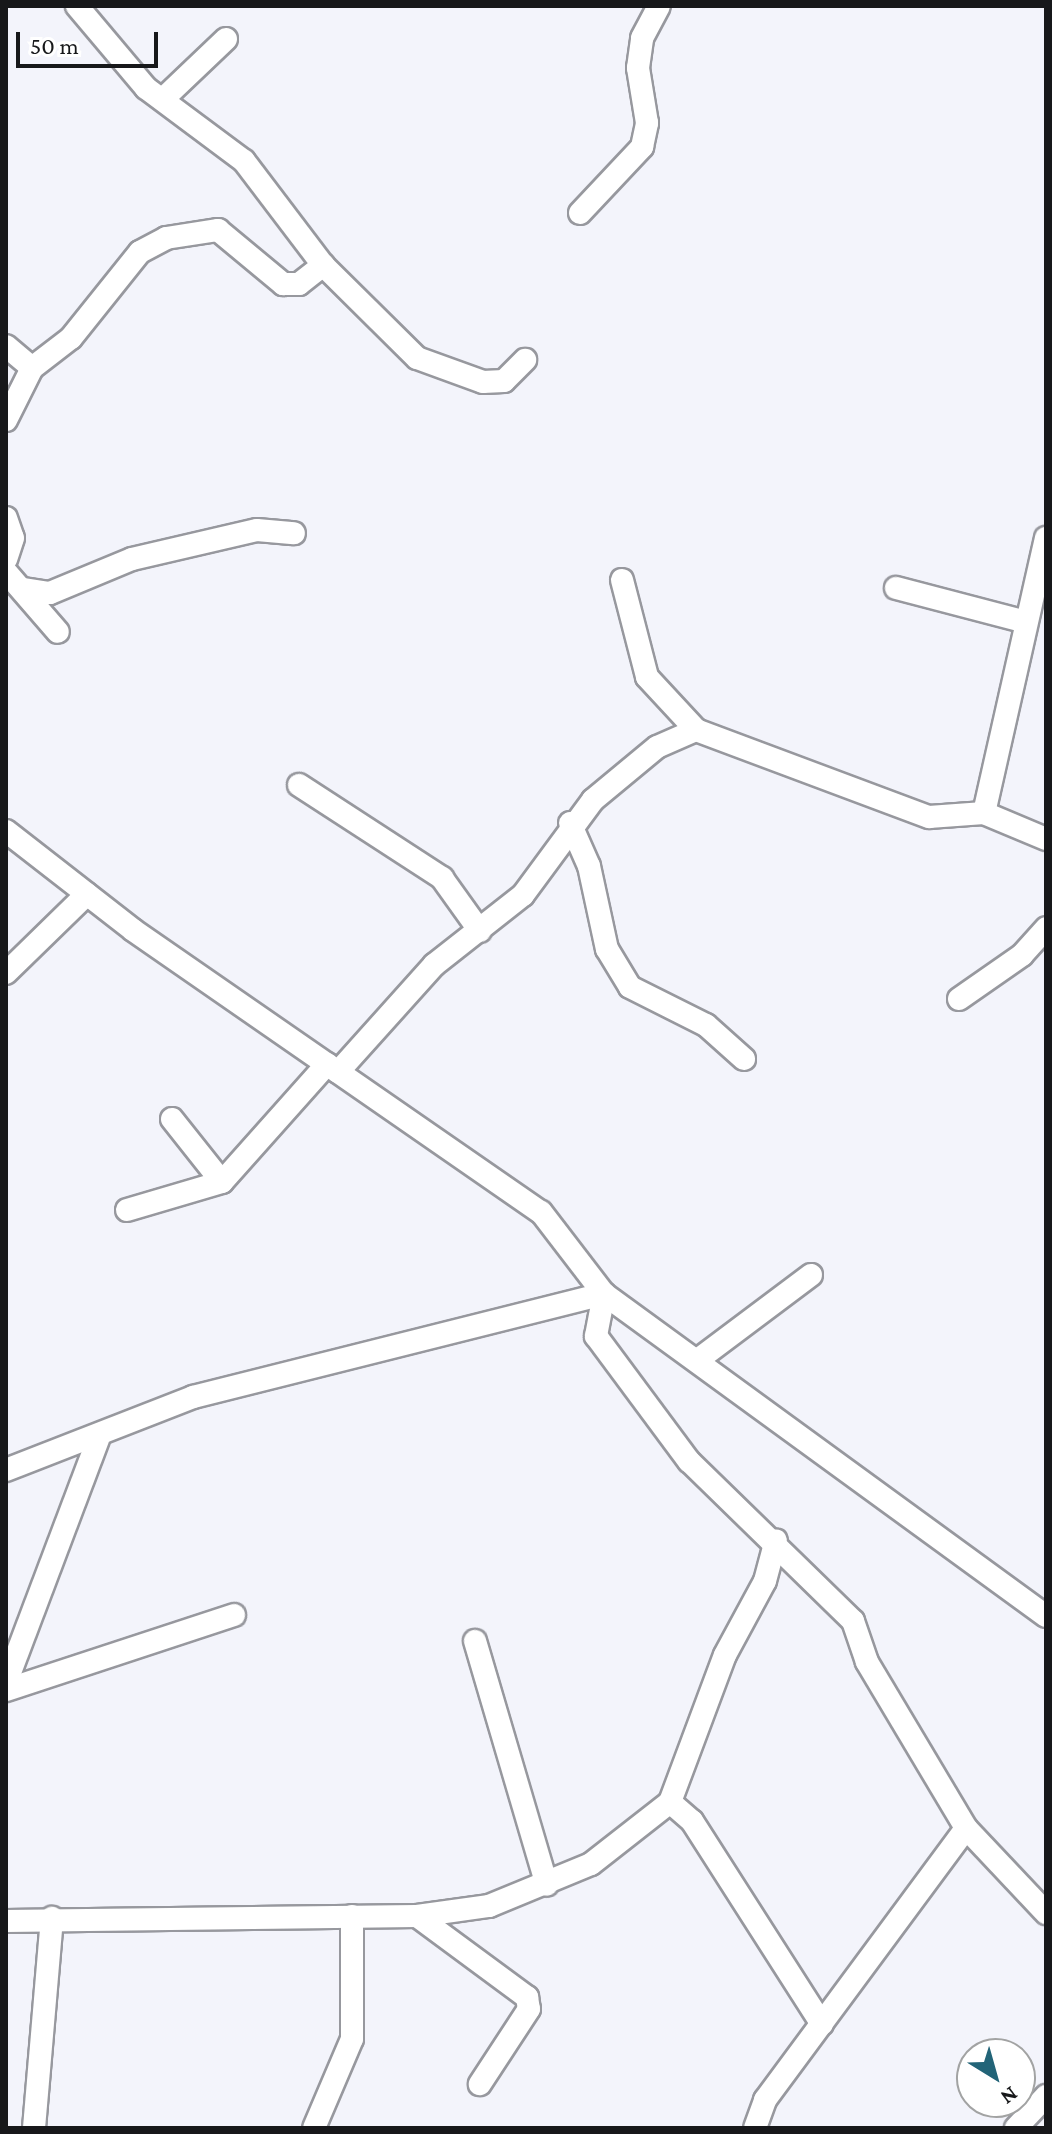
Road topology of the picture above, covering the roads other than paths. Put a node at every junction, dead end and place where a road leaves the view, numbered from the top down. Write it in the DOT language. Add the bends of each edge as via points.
graph roads {
  1 [pos="77,6"];
  2 [pos="659,6"];
  3 [pos="226,39"];
  4 [pos="163,99"];
  5 [pos="580,213"];
  6 [pos="323,265"];
  7 [pos="6,346"];
  8 [pos="525,360"];
  9 [pos="32,368"];
  10 [pos="6,420"];
  11 [pos="6,518"];
  12 [pos="294,533"];
  13 [pos="1046,538"];
  14 [pos="6,559"];
  15 [pos="6,572"];
  16 [pos="622,580"];
  17 [pos="896,588"];
  18 [pos="24,589"];
  19 [pos="1023,621"];
  20 [pos="58,632"];
  21 [pos="696,730"];
  22 [pos="299,785"];
  23 [pos="984,813"];
  24 [pos="570,823"];
  25 [pos="6,831"];
  26 [pos="1046,839"];
  27 [pos="87,894"];
  28 [pos="1046,928"];
  29 [pos="480,931"];
  30 [pos="6,973"];
  31 [pos="959,999"];
  32 [pos="744,1059"];
  33 [pos="333,1068"];
  34 [pos="172,1119"];
  35 [pos="222,1182"];
  36 [pos="127,1210"];
  37 [pos="811,1275"];
  38 [pos="604,1294"];
  39 [pos="699,1359"];
  40 [pos="98,1439"];
  41 [pos="6,1470"];
  42 [pos="776,1540"];
  43 [pos="234,1615"];
  44 [pos="1046,1616"];
  45 [pos="475,1641"];
  46 [pos="6,1683"];
  47 [pos="6,1690"];
  48 [pos="670,1802"];
  49 [pos="966,1828"];
  50 [pos="547,1885"];
  51 [pos="1046,1913"];
  52 [pos="352,1916"];
  53 [pos="417,1916"];
  54 [pos="52,1918"];
  55 [pos="6,1921"];
  56 [pos="822,2024"];
  57 [pos="480,2084"];
  58 [pos="1046,2096"];
  59 [pos="34,2128"];
  60 [pos="314,2128"];
  61 [pos="755,2128"];
  62 [pos="1016,2128"];
  1 -- 4 [label="street"];
  2 -- 5 [label="street" via="640,53 647,123 642,147"];
  3 -- 4 [label="street"];
  4 -- 6 [label="street" via="244,161"];
  6 -- 8 [label="street" via="417,358 483,382 504,381"];
  6 -- 9 [label="street" via="299,284 283,284 218,230 166,238 140,252 71,338"];
  7 -- 9 [label="street"];
  9 -- 10 [label="street"];
  11 -- 14 [label="street" via="13,538"];
  12 -- 18 [label="street" via="257,530 132,559 50,593"];
  13 -- 19 [label="street"];
  15 -- 18 [label="street"];
  16 -- 21 [label="street" via="647,677"];
  17 -- 19 [label="street"];
  18 -- 20 [label="street"];
  19 -- 23 [label="street"];
  21 -- 23 [label="street" via="929,817"];
  21 -- 24 [label="street" via="657,747"];
  22 -- 29 [label="street" via="442,878"];
  23 -- 26 [label="street"];
  24 -- 29 [label="street" via="523,895"];
  24 -- 32 [label="street" via="589,866 607,949 630,987 706,1025"];
  25 -- 27 [label="street"];
  27 -- 30 [label="street"];
  27 -- 33 [label="street"];
  28 -- 31 [label="street" via="1022,955"];
  29 -- 33 [label="street" via="434,965"];
  33 -- 35 [label="street"];
  33 -- 38 [label="street" via="541,1212"];
  34 -- 35 [label="street"];
  35 -- 36 [label="street"];
  37 -- 39 [label="street"];
  38 -- 39 [label="street"];
  38 -- 40 [label="street" via="193,1397"];
  38 -- 42 [label="street" via="596,1336 689,1461"];
  39 -- 44 [label="street"];
  40 -- 41 [label="street"];
  40 -- 46 [label="street"];
  42 -- 48 [label="street" via="765,1581 725,1655"];
  42 -- 49 [label="street" via="853,1621 867,1662"];
  43 -- 47 [label="street"];
  45 -- 50 [label="street"];
  48 -- 50 [label="street" via="625,1841"];
  48 -- 56 [label="street" via="692,1821"];
  49 -- 51 [label="street"];
  49 -- 56 [label="street"];
  50 -- 53 [label="street" via="489,1906"];
  52 -- 53 [label="street"];
  52 -- 54 [label="street"];
  52 -- 60 [label="street" via="352,2039"];
  53 -- 57 [label="street" via="527,1997 529,2009"];
  54 -- 55 [label="street"];
  54 -- 59 [label="street"];
  56 -- 61 [label="street" via="765,2100"];
  58 -- 62 [label="street"];
}
